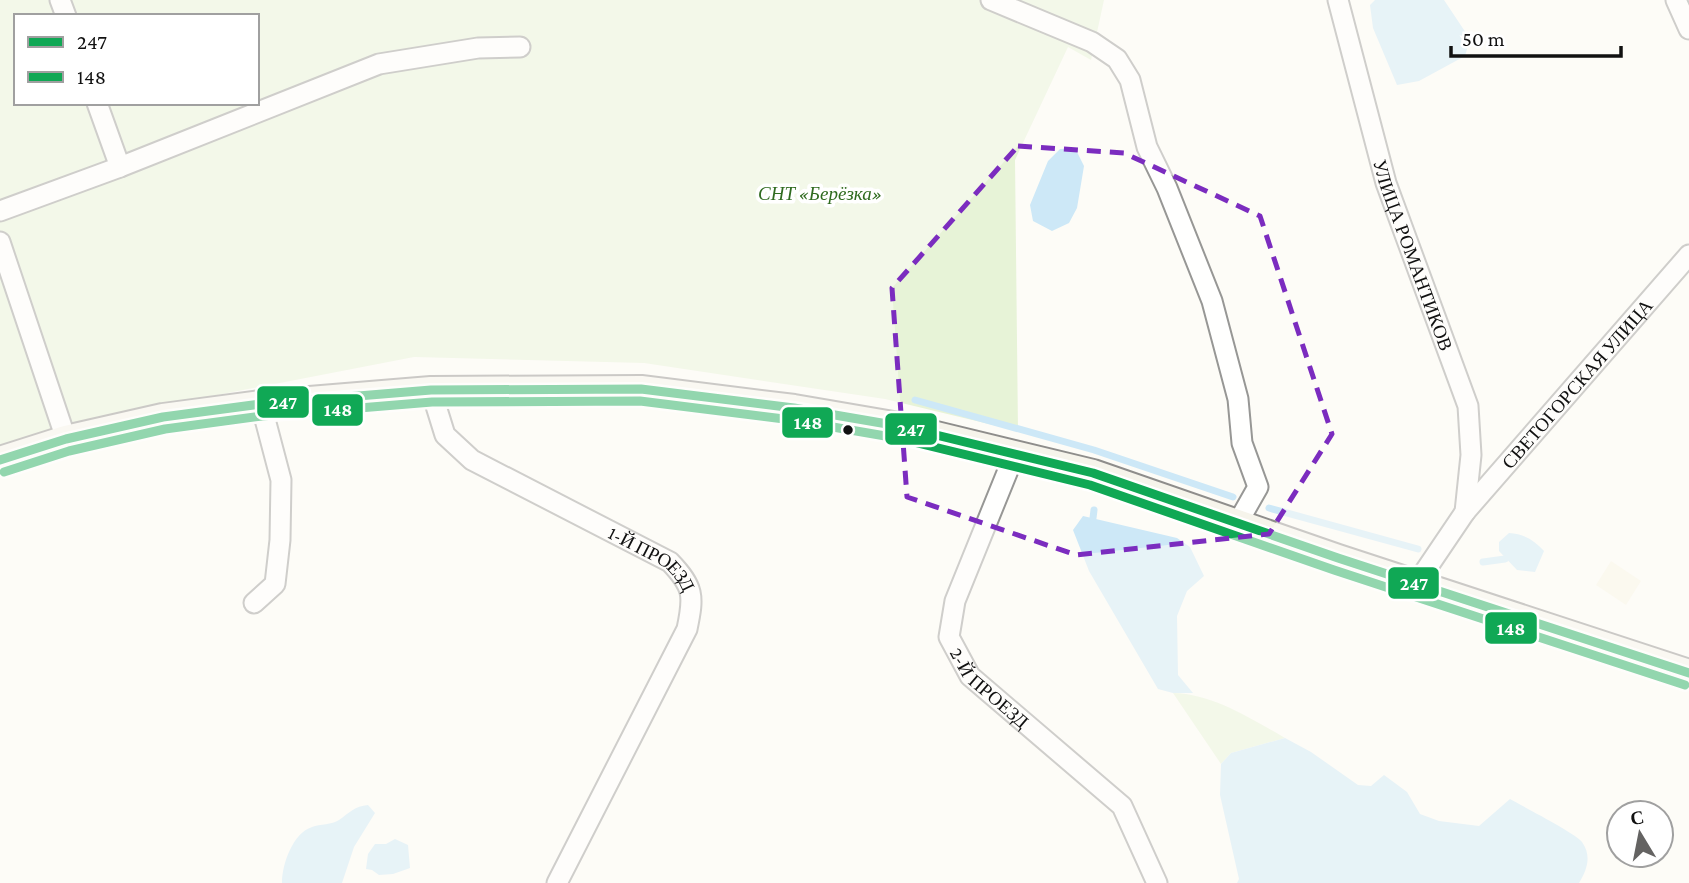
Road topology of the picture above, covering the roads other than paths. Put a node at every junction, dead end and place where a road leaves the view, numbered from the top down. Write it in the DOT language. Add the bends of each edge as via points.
graph roads {
  1 [pos="991,0"];
  2 [pos="1338,0"];
  3 [pos="1676,0"];
  4 [pos="1689,29"];
  5 [pos="520,47"];
  6 [pos="98,105"];
  7 [pos="120,167"];
  8 [pos="0,211"];
  9 [pos="0,242"];
  10 [pos="1689,256"];
  11 [pos="430,390"];
  12 [pos="261,404"];
  13 [pos="66,439"];
  14 [pos="1015,453"];
  15 [pos="0,460"];
  16 [pos="1465,512"];
  17 [pos="1237,524"];
  18 [pos="1417,583"];
  19 [pos="254,603"];
  20 [pos="1689,673"];
  21 [pos="556,883"];
  22 [pos="1157,883"];
  1 -- 17 [label="street" via="1092,42 1117,59 1130,80 1147,147 1212,301 1238,399 1242,443 1258,487"];
  2 -- 16 [label="street, УЛИЦА РОМАНТИКОВ" via="1386,183 1468,406 1471,455"];
  3 -- 4 [label="street"];
  5 -- 7 [label="street" via="478,48 379,64"];
  6 -- 7 [label="street"];
  7 -- 8 [label="street"];
  9 -- 13 [label="street"];
  10 -- 16 [label="street, СВЕТОГОРСКАЯ УЛИЦА"];
  11 -- 12 [label="main road"];
  11 -- 14 [label="main road" via="641,389 849,417"];
  11 -- 21 [label="street, 1-Й ПРОЕЗД" via="444,435 472,460 670,562 686,579 692,605 687,629"];
  12 -- 13 [label="main road" via="163,417"];
  12 -- 19 [label="street" via="281,480 280,540 275,584"];
  13 -- 15 [label="main road"];
  14 -- 17 [label="main road" via="1093,473"];
  14 -- 22 [label="street, 2-Й ПРОЕЗД" via="955,601 949,637 970,676 1122,806"];
  16 -- 18 [label="street, СВЕТОГОРСКАЯ УЛИЦА"];
  17 -- 18 [label="main road"];
  18 -- 20 [label="main road"];
}
